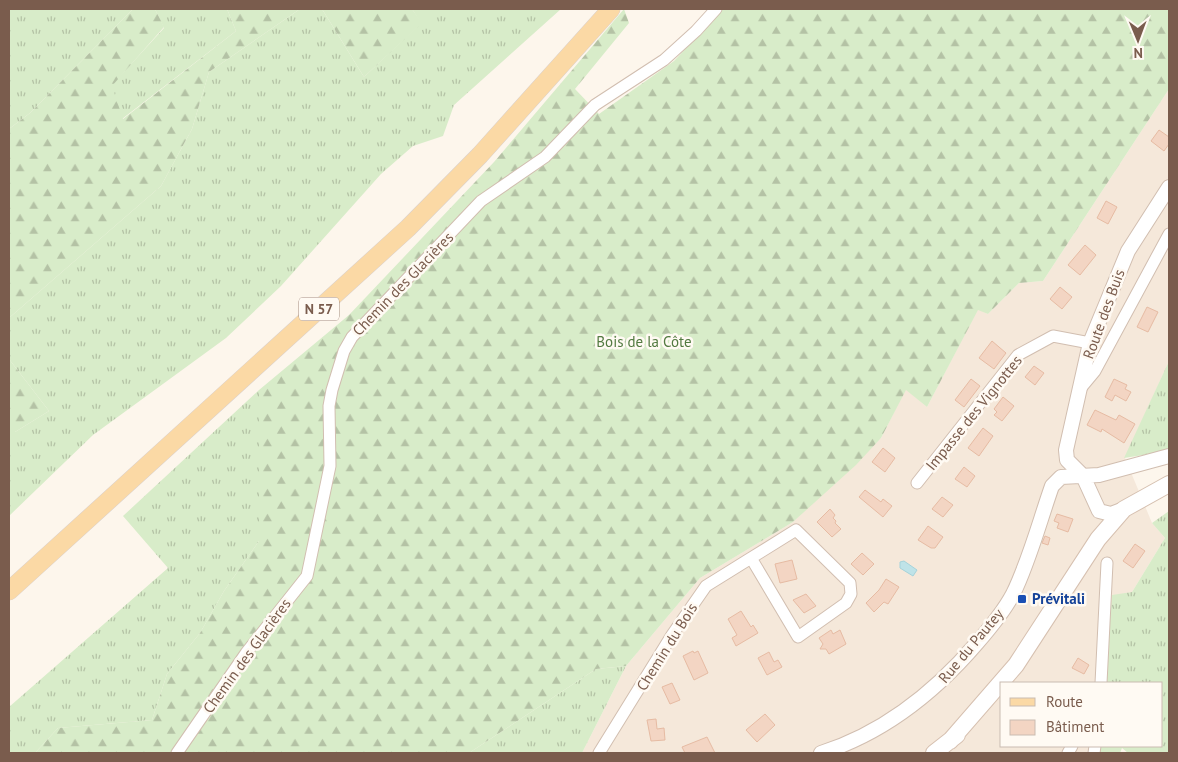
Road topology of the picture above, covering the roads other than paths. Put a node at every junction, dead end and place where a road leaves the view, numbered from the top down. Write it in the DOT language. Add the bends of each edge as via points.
graph roads {
  1 [pos="611,9"];
  2 [pos="716,9"];
  3 [pos="1169,187"];
  4 [pos="1169,234"];
  5 [pos="1090,343"];
  6 [pos="1080,389"];
  7 [pos="1169,456"];
  8 [pos="1083,476"];
  9 [pos="917,483"];
  10 [pos="1169,484"];
  11 [pos="1169,494"];
  12 [pos="1124,509"];
  13 [pos="751,558"];
  14 [pos="1107,563"];
  15 [pos="9,591"];
  16 [pos="1001,682"];
  17 [pos="1010,682"];
  18 [pos="1102,682"];
  19 [pos="1000,683"];
  20 [pos="1000,694"];
  21 [pos="950,741"];
  22 [pos="177,753"];
  23 [pos="599,753"];
  24 [pos="821,753"];
  25 [pos="934,753"];
  1 -- 15 [label="main road, N 57" via="480,155 408,228"];
  2 -- 22 [label="street, Chemin des Glacières" via="664,60 595,105 545,157 481,202 352,337 344,351 332,390 329,406 330,466 307,576 246,653"];
  3 -- 5 [label="street, Route des Buis" via="1128,251"];
  4 -- 6 [label="street" via="1095,371"];
  5 -- 6 [label="street, Route des Buis"];
  5 -- 9 [label="street, Impasse des Vignottes" via="1053,336 1018,355"];
  6 -- 8 [label="street, Route des Buis" via="1067,460"];
  7 -- 8 [label="street, Rue du Pautey" via="1099,476"];
  8 -- 12 [label="street" via="1098,511 1111,514"];
  8 -- 24 [label="street, Rue du Pautey" via="1062,477 1052,486 1013,594 992,626 943,681 882,725"];
  10 -- 12 [label="main road"];
  11 -- 17 [label="main road" via="1137,513 1105,546 1043,639"];
  12 -- 16 [label="main road" via="1098,540 1016,665"];
  13 -- 13 [label="street, Chemin du Bois" via="798,637 846,603 851,594 850,583 796,530"];
  13 -- 23 [label="street, Chemin du Bois" via="706,586"];
  14 -- 18 [label="street"];
  19 -- 21 [label="main road"];
  20 -- 21 [label="main road"];
  21 -- 25 [label="main road"];
}
